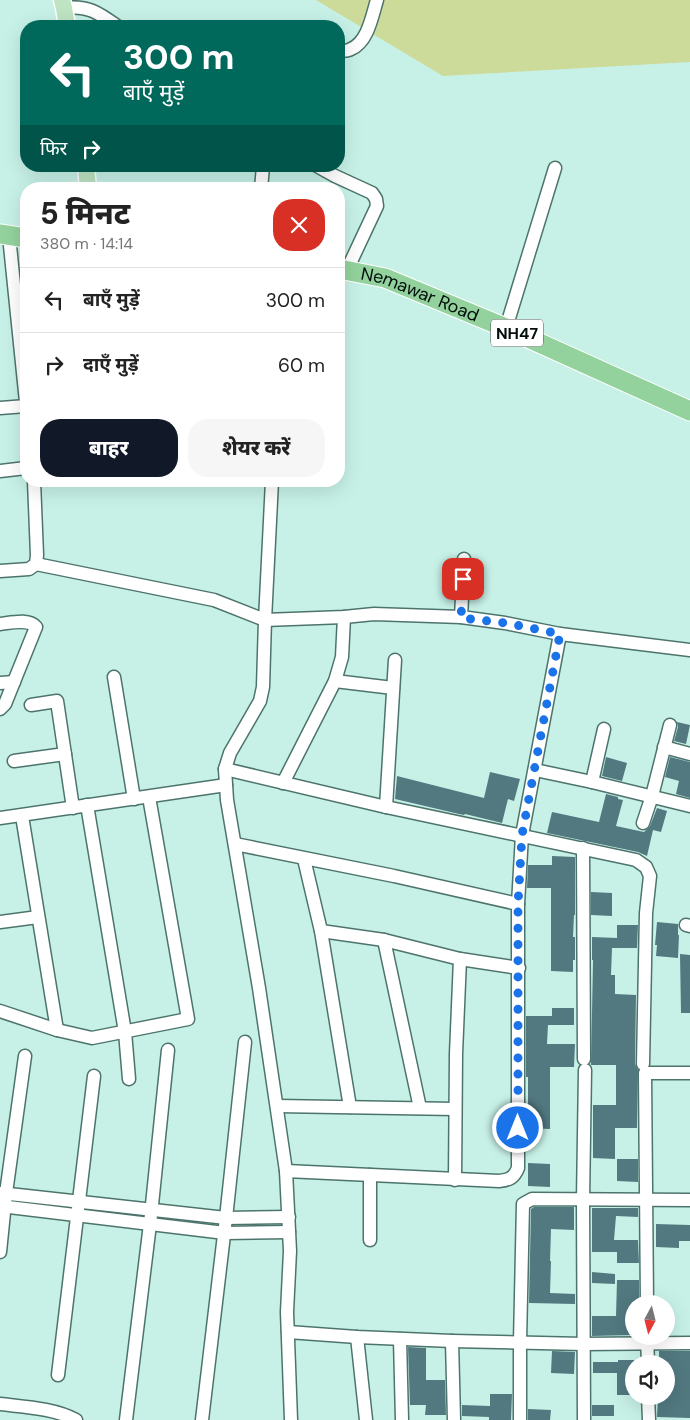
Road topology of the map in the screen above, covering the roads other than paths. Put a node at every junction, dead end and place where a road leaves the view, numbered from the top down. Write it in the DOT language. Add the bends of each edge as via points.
graph roads {
  1 [pos="377,0"];
  2 [pos="63,4"];
  3 [pos="66,20"];
  4 [pos="109,20"];
  5 [pos="345,50"];
  6 [pos="555,168"];
  7 [pos="328,172"];
  8 [pos="12,236"];
  9 [pos="345,266"];
  10 [pos="345,270"];
  11 [pos="506,328"];
  12 [pos="20,331"];
  13 [pos="20,406"];
  14 [pos="0,408"];
  15 [pos="690,411"];
  16 [pos="20,469"];
  17 [pos="0,471"];
  18 [pos="34,487"];
  19 [pos="272,487"];
  20 [pos="464,559"];
  21 [pos="36,564"];
  22 [pos="0,571"];
  23 [pos="344,617"];
  24 [pos="461,618"];
  25 [pos="264,620"];
  26 [pos="0,624"];
  27 [pos="560,634"];
  28 [pos="690,650"];
  29 [pos="395,660"];
  30 [pos="114,677"];
  31 [pos="335,681"];
  32 [pos="14,682"];
  33 [pos="0,683"];
  34 [pos="393,688"];
  35 [pos="31,705"];
  36 [pos="0,709"];
  37 [pos="670,725"];
  38 [pos="604,729"];
  39 [pos="664,747"];
  40 [pos="65,754"];
  41 [pos="690,754"];
  42 [pos="14,761"];
  43 [pos="225,769"];
  44 [pos="535,770"];
  45 [pos="592,782"];
  46 [pos="283,783"];
  47 [pos="226,785"];
  48 [pos="149,796"];
  49 [pos="652,796"];
  50 [pos="134,799"];
  51 [pos="87,805"];
  52 [pos="690,806"];
  53 [pos="386,807"];
  54 [pos="72,808"];
  55 [pos="22,816"];
  56 [pos="0,818"];
  57 [pos="643,823"];
  58 [pos="522,835"];
  59 [pos="235,844"];
  60 [pos="583,848"];
  61 [pos="304,859"];
  62 [pos="518,904"];
  63 [pos="38,917"];
  64 [pos="0,922"];
  65 [pos="321,931"];
  66 [pos="384,940"];
  67 [pos="460,959"];
  68 [pos="518,968"];
  69 [pos="0,1011"];
  70 [pos="57,1030"];
  71 [pos="126,1032"];
  72 [pos="245,1042"];
  73 [pos="168,1050"];
  74 [pos="25,1056"];
  75 [pos="644,1064"];
  76 [pos="690,1072"];
  77 [pos="94,1076"];
  78 [pos="129,1079"];
  79 [pos="277,1106"];
  80 [pos="350,1107"];
  81 [pos="420,1108"];
  82 [pos="455,1109"];
  83 [pos="286,1171"];
  84 [pos="370,1175"];
  85 [pos="455,1180"];
  86 [pos="3,1200"];
  87 [pos="583,1200"];
  88 [pos="646,1200"];
  89 [pos="690,1200"];
  90 [pos="78,1201"];
  91 [pos="152,1209"];
  92 [pos="77,1215"];
  93 [pos="289,1217"];
  94 [pos="226,1218"];
  95 [pos="150,1224"];
  96 [pos="289,1232"];
  97 [pos="225,1233"];
  98 [pos="370,1240"];
  99 [pos="0,1252"];
  100 [pos="647,1295"];
  101 [pos="288,1332"];
  102 [pos="357,1338"];
  103 [pos="400,1339"];
  104 [pos="452,1341"];
  105 [pos="625,1341"];
  106 [pos="520,1342"];
  107 [pos="675,1342"];
  108 [pos="690,1343"];
  109 [pos="583,1344"];
  110 [pos="58,1375"];
  111 [pos="0,1404"];
  112 [pos="648,1405"];
  113 [pos="76,1420"];
  114 [pos="126,1420"];
  115 [pos="202,1420"];
  116 [pos="291,1420"];
  117 [pos="366,1420"];
  118 [pos="402,1420"];
  119 [pos="454,1420"];
  120 [pos="520,1420"];
  121 [pos="584,1420"];
  122 [pos="648,1420"];
  1 -- 5 [label="street" via="362,40 352,49"];
  2 -- 3 [label="main road"];
  2 -- 4 [label="street" via="87,8"];
  6 -- 11 [label="street"];
  7 -- 9 [label="street" via="372,193 376,198 377,206"];
  8 -- 12 [label="street"];
  10 -- 11 [label="highway, Nemawar Road / NH47" via="385,278"];
  11 -- 15 [label="highway, Nemawar Road / NH47"];
  13 -- 14 [label="street"];
  16 -- 17 [label="street"];
  18 -- 21 [label="street"];
  19 -- 25 [label="street"];
  20 -- 24 [label="street"];
  21 -- 22 [label="street" via="29,569"];
  21 -- 25 [label="street" via="214,600"];
  23 -- 24 [label="street" via="374,614"];
  23 -- 25 [label="street"];
  23 -- 31 [label="street" via="342,657"];
  24 -- 27 [label="street"];
  25 -- 43 [label="street" via="260,701 230,753"];
  26 -- 32 [label="street" via="26,622 36,627"];
  27 -- 28 [label="street"];
  27 -- 44 [label="street"];
  29 -- 34 [label="street"];
  30 -- 50 [label="street"];
  31 -- 34 [label="street"];
  31 -- 46 [label="street"];
  32 -- 33 [label="street"];
  32 -- 36 [label="street"];
  34 -- 53 [label="street"];
  35 -- 40 [label="street" via="57,701"];
  37 -- 39 [label="street"];
  38 -- 45 [label="street"];
  39 -- 41 [label="street"];
  39 -- 49 [label="street"];
  40 -- 42 [label="street"];
  40 -- 54 [label="street"];
  43 -- 46 [label="street"];
  43 -- 47 [label="street"];
  44 -- 45 [label="street"];
  44 -- 58 [label="street"];
  45 -- 49 [label="street"];
  46 -- 53 [label="street"];
  47 -- 48 [label="street"];
  47 -- 59 [label="street"];
  48 -- 50 [label="street"];
  48 -- 71 [label="street" via="188,1019"];
  49 -- 52 [label="street"];
  49 -- 57 [label="street"];
  50 -- 51 [label="street"];
  51 -- 54 [label="street"];
  51 -- 71 [label="street"];
  53 -- 58 [label="street"];
  54 -- 55 [label="street"];
  55 -- 56 [label="street"];
  55 -- 63 [label="street"];
  58 -- 60 [label="street"];
  58 -- 62 [label="street"];
  59 -- 61 [label="street"];
  59 -- 79 [label="street"];
  60 -- 75 [label="street" via="636,860 646,866 650,876 646,912"];
  60 -- 87 [label="street"];
  61 -- 62 [label="street"];
  61 -- 65 [label="street"];
  62 -- 68 [label="street"];
  63 -- 64 [label="street"];
  63 -- 70 [label="street"];
  65 -- 66 [label="street"];
  65 -- 80 [label="street"];
  66 -- 67 [label="street"];
  66 -- 81 [label="street"];
  67 -- 68 [label="street"];
  67 -- 82 [label="street"];
  68 -- 85 [label="street" via="518,1168 508,1180"];
  69 -- 70 [label="street"];
  70 -- 71 [label="street" via="92,1038"];
  71 -- 78 [label="street"];
  72 -- 94 [label="street"];
  73 -- 91 [label="street"];
  74 -- 86 [label="street"];
  76 -- 88 [label="street" via="645,1073"];
  77 -- 90 [label="street"];
  79 -- 80 [label="street"];
  79 -- 83 [label="street"];
  80 -- 81 [label="street"];
  81 -- 82 [label="street"];
  82 -- 85 [label="street"];
  83 -- 84 [label="street"];
  83 -- 93 [label="street"];
  84 -- 85 [label="street"];
  84 -- 98 [label="street"];
  86 -- 90 [label="street"];
  86 -- 92 [label="street"];
  86 -- 99 [label="street"];
  87 -- 88 [label="street"];
  87 -- 106 [label="street" via="532,1200 523,1204"];
  87 -- 109 [label="street"];
  88 -- 89 [label="street"];
  88 -- 100 [label="street"];
  90 -- 91 [label="street"];
  90 -- 92 [label="street"];
  91 -- 94 [label="street"];
  91 -- 95 [label="street"];
  92 -- 95 [label="street"];
  92 -- 110 [label="street"];
  93 -- 94 [label="street"];
  93 -- 96 [label="street"];
  94 -- 97 [label="street"];
  95 -- 97 [label="street"];
  95 -- 114 [label="street"];
  96 -- 97 [label="street"];
  96 -- 101 [label="street"];
  97 -- 115 [label="street"];
  101 -- 102 [label="street"];
  101 -- 116 [label="street"];
  102 -- 103 [label="street"];
  102 -- 117 [label="street"];
  103 -- 104 [label="street"];
  103 -- 118 [label="street"];
  104 -- 106 [label="street"];
  104 -- 119 [label="street"];
  105 -- 109 [label="street"];
  106 -- 109 [label="street"];
  106 -- 120 [label="street"];
  107 -- 108 [label="street"];
  109 -- 121 [label="street"];
  111 -- 113 [label="street" via="56,1412"];
  112 -- 122 [label="street"];
}
